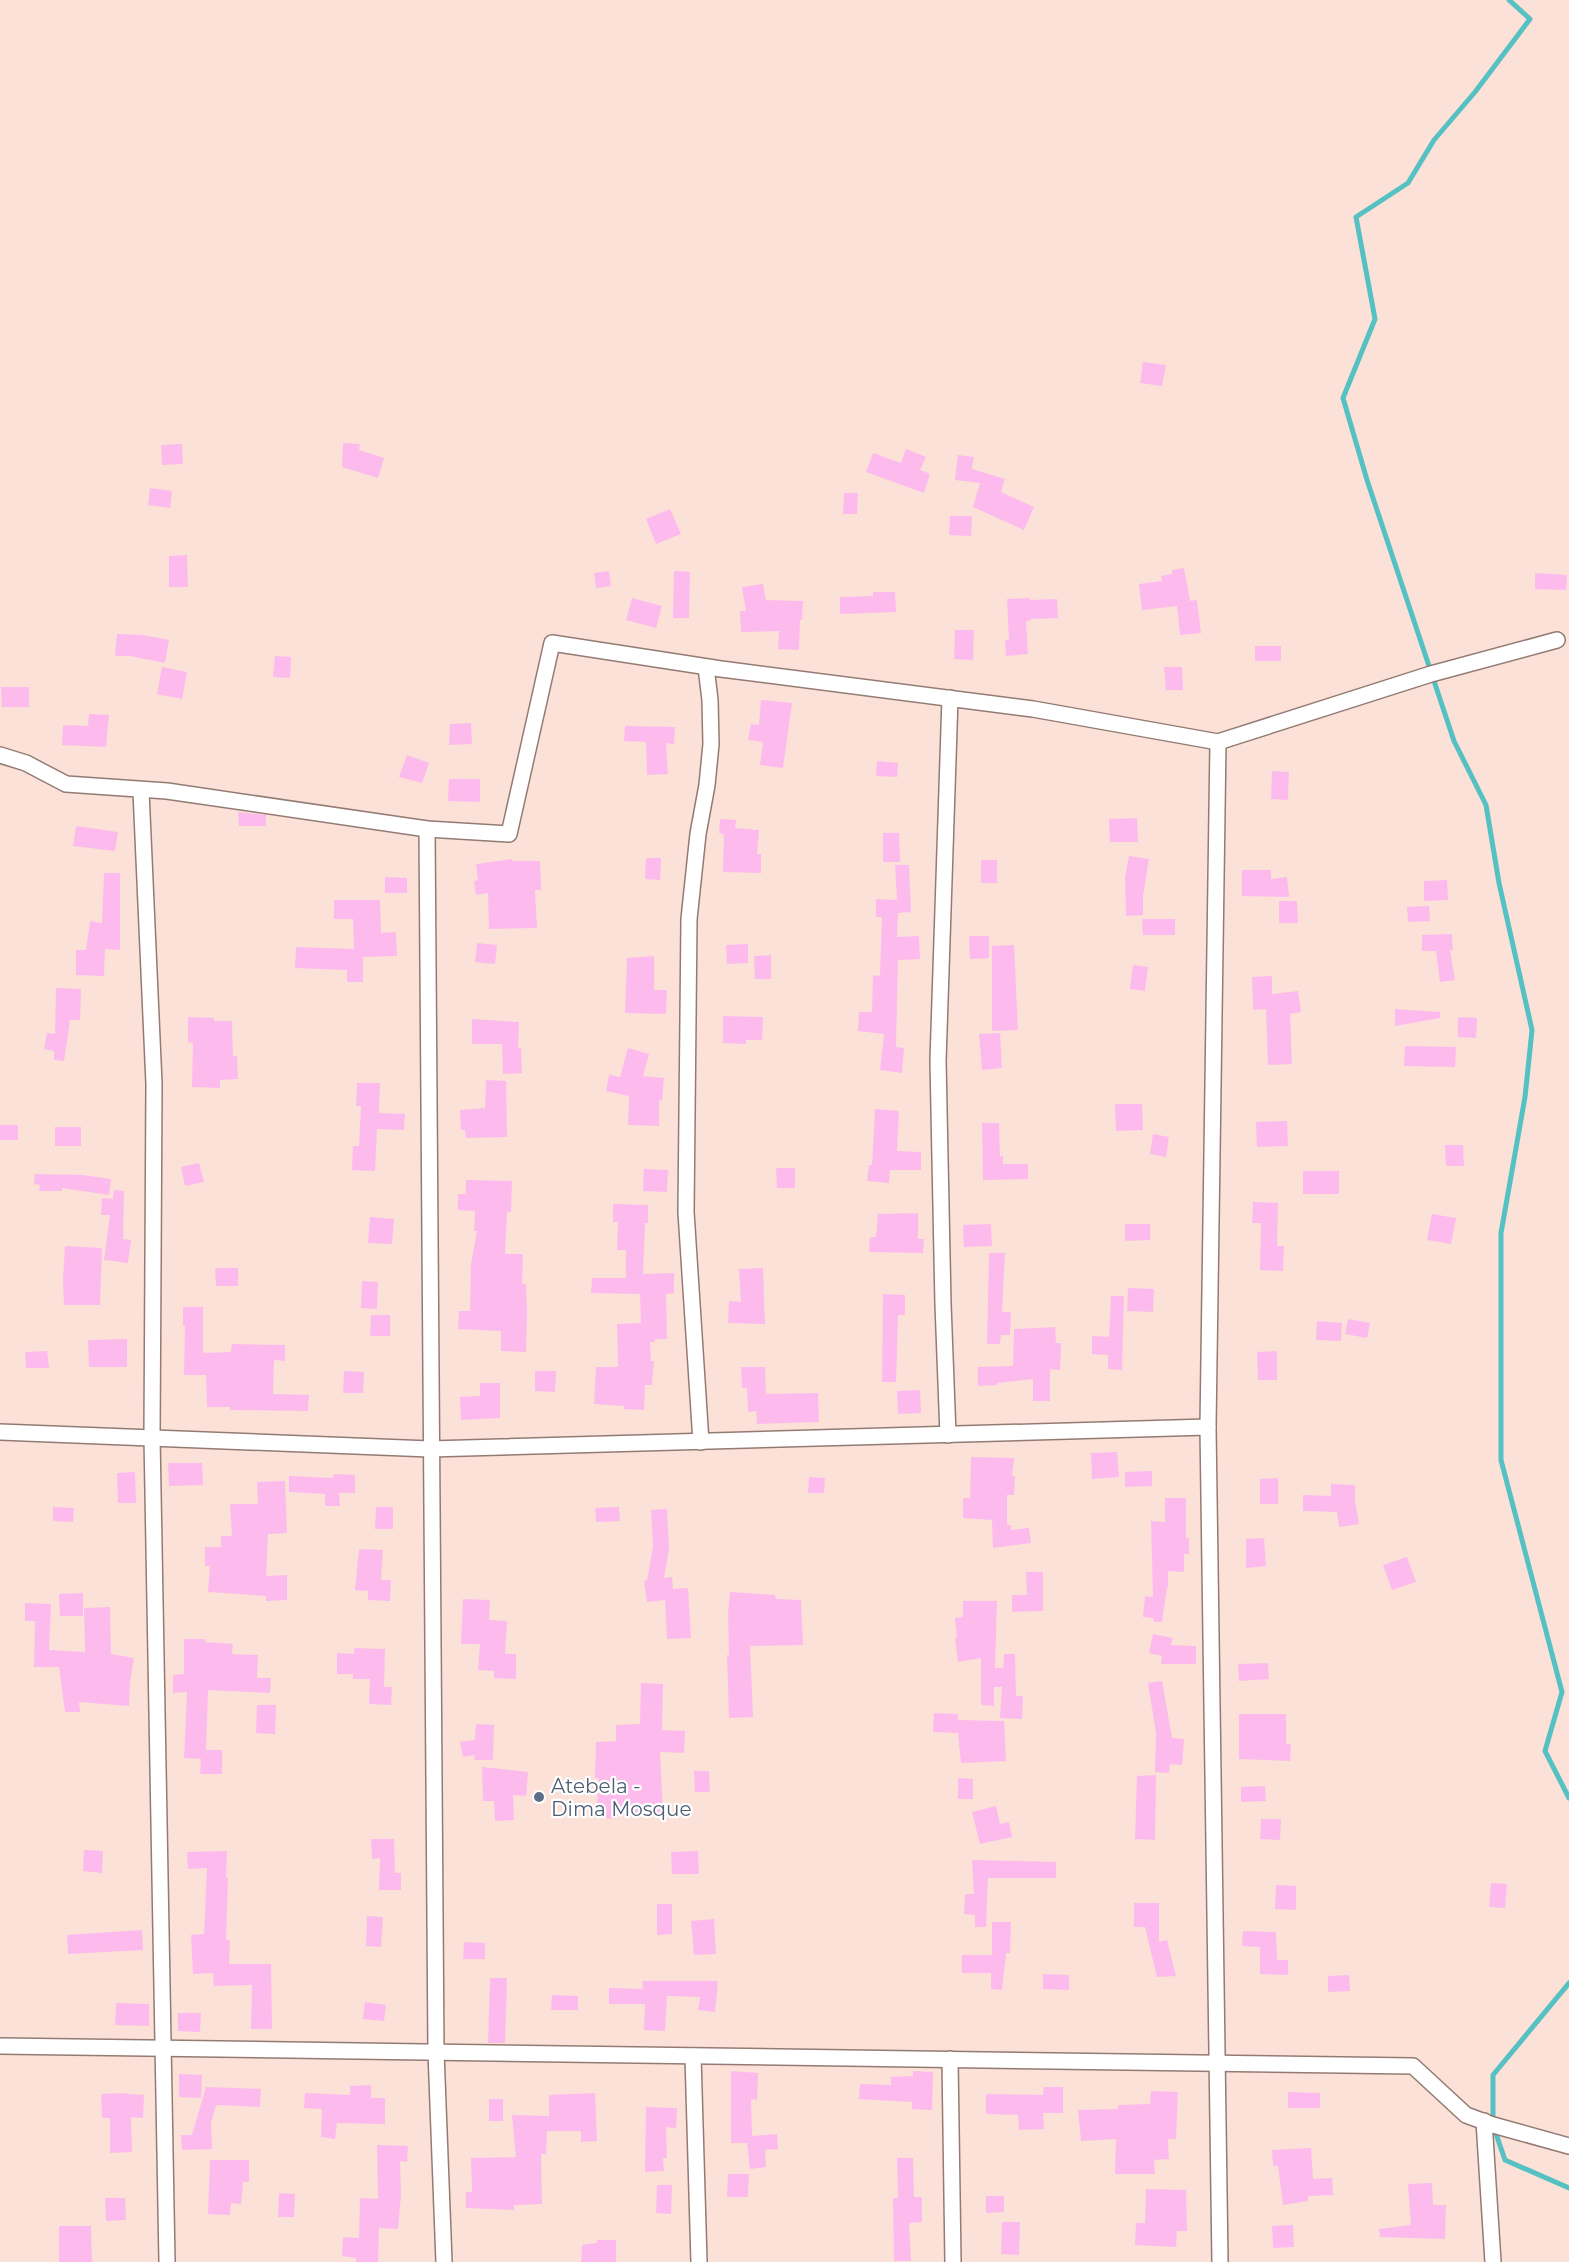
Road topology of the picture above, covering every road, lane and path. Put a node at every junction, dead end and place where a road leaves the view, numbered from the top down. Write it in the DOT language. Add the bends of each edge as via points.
graph roads {
  1 [pos="1557,640"];
  2 [pos="706,667"];
  3 [pos="950,698"];
  4 [pos="1218,742"];
  5 [pos="0,755"];
  6 [pos="141,791"];
  7 [pos="427,829"];
  8 [pos="1208,1427"];
  9 [pos="0,1432"];
  10 [pos="948,1435"];
  11 [pos="152,1437"];
  12 [pos="701,1442"];
  13 [pos="430,1449"];
  14 [pos="0,2046"];
  15 [pos="163,2048"];
  16 [pos="436,2052"];
  17 [pos="693,2056"];
  18 [pos="950,2059"];
  19 [pos="1218,2063"];
  20 [pos="1484,2121"];
  21 [pos="1569,2146"];
  22 [pos="166,2262"];
  23 [pos="444,2262"];
  24 [pos="699,2262"];
  25 [pos="953,2262"];
  26 [pos="1220,2262"];
  27 [pos="1493,2262"];
  1 -- 4 [label="street" via="1431,674"];
  2 -- 3 [label="street"];
  2 -- 7 [label="street" via="552,643 509,834"];
  2 -- 12 [label="street" via="711,744 689,919 686,1212"];
  3 -- 4 [label="street"];
  3 -- 10 [label="street" via="938,1061"];
  4 -- 8 [label="street"];
  5 -- 6 [label="street" via="66,784"];
  6 -- 7 [label="street" via="167,791"];
  6 -- 11 [label="street" via="154,1084"];
  7 -- 13 [label="street"];
  8 -- 10 [label="street"];
  8 -- 19 [label="street"];
  9 -- 11 [label="street"];
  10 -- 12 [label="street"];
  11 -- 13 [label="street"];
  11 -- 15 [label="street"];
  12 -- 13 [label="street"];
  13 -- 16 [label="street"];
  14 -- 15 [label="street"];
  15 -- 16 [label="street"];
  15 -- 22 [label="street"];
  16 -- 17 [label="street"];
  16 -- 23 [label="street"];
  17 -- 18 [label="street"];
  17 -- 24 [label="street"];
  18 -- 19 [label="street"];
  18 -- 25 [label="street"];
  19 -- 20 [label="street" via="1413,2066 1466,2115"];
  19 -- 26 [label="street"];
  20 -- 21 [label="street"];
  20 -- 27 [label="street"];
}
